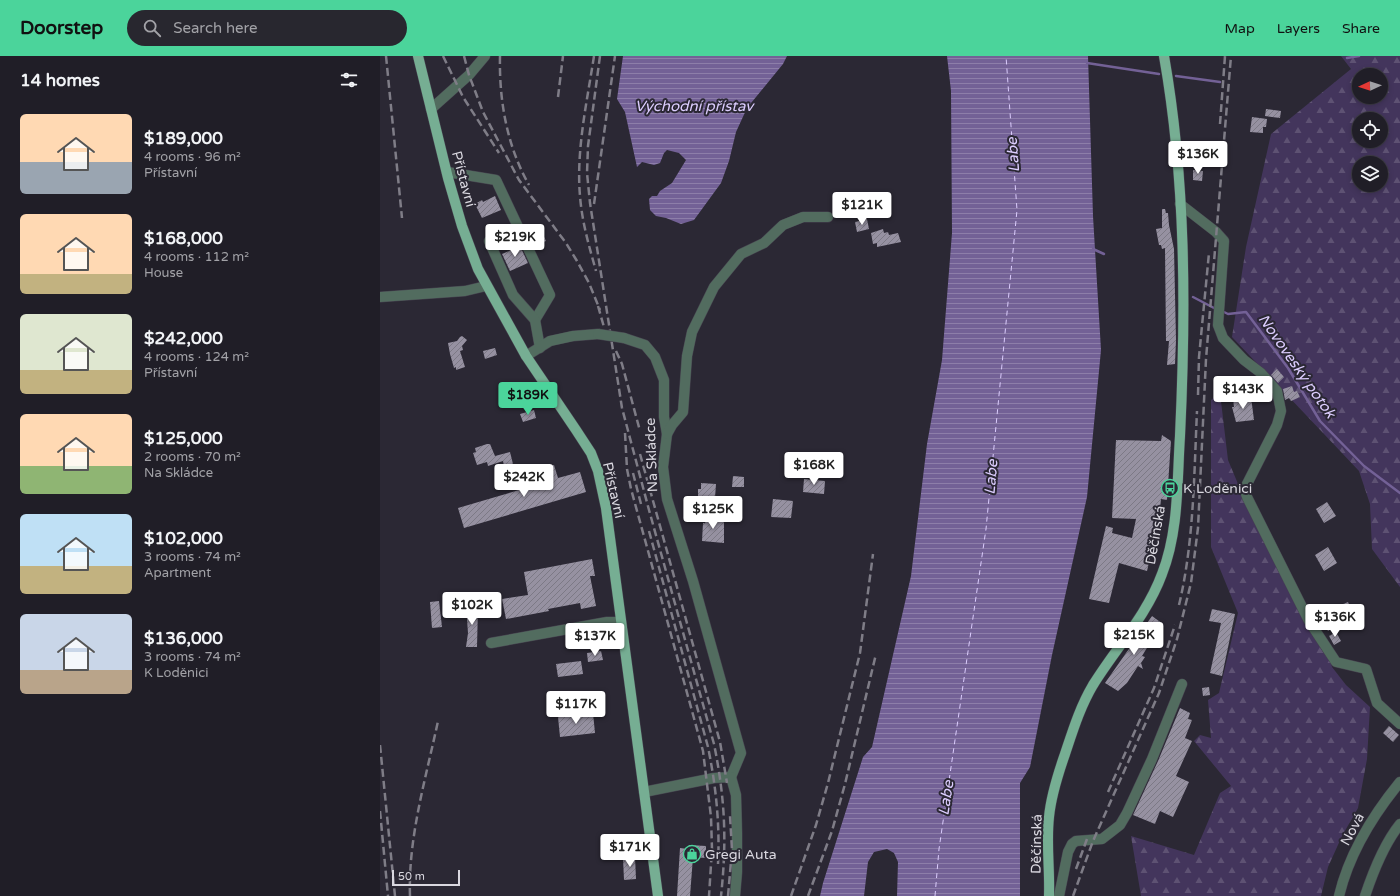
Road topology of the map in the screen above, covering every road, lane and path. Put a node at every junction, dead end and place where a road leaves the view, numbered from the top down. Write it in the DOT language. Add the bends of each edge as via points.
graph roads {
  1 [pos="418,56"];
  2 [pos="485,56"];
  3 [pos="1164,56"];
  4 [pos="431,109"];
  5 [pos="447,172"];
  6 [pos="1180,204"];
  7 [pos="828,218"];
  8 [pos="518,228"];
  9 [pos="486,286"];
  10 [pos="380,296"];
  11 [pos="535,320"];
  12 [pos="540,348"];
  13 [pos="526,356"];
  14 [pos="667,434"];
  15 [pos="621,622"];
  16 [pos="491,643"];
  17 [pos="1182,684"];
  18 [pos="1400,724"];
  19 [pos="731,777"];
  20 [pos="1400,782"];
  21 [pos="644,792"];
  22 [pos="1400,824"];
  23 [pos="658,896"];
  24 [pos="735,896"];
  25 [pos="1049,896"];
  26 [pos="1059,896"];
  27 [pos="1338,896"];
  28 [pos="1365,896"];
  1 -- 4 [label="main road, Přístavní"];
  2 -- 4 [label="street" via="469,75"];
  3 -- 6 [label="main road, Děčínská" via="1171,93"];
  4 -- 5 [label="main road, Přístavní"];
  5 -- 8 [label="street" via="496,180"];
  5 -- 9 [label="main road, Přístavní" via="469,246"];
  6 -- 18 [label="street" via="1216,232 1224,242 1218,326 1223,338 1277,391 1281,412 1246,486 1247,497 1309,621 1336,662 1366,669 1377,703"];
  6 -- 25 [label="main road, Děčínská" via="1184,356 1171,543 1162,574 1150,600 1093,686 1070,738 1053,792 1049,816"];
  7 -- 14 [label="street" via="802,217 783,225 764,243 741,254 714,286 692,332 687,356 683,412"];
  8 -- 11 [label="street" via="550,295"];
  8 -- 11 [label="street" via="489,241 513,295"];
  9 -- 10 [label="street" via="465,291"];
  9 -- 13 [label="main road, Přístavní"];
  11 -- 12 [label="street"];
  12 -- 13 [label="street, Na Skládce"];
  12 -- 14 [label="street, Na Skládce, bridge" via="550,341 598,334 624,338 645,345 655,356 664,380 664,417"];
  13 -- 15 [label="main road, Přístavní" via="576,430 598,471 606,508"];
  14 -- 19 [label="street, Na Skládce" via="664,467 666,499 693,581 741,753"];
  15 -- 16 [label="street" via="607,622"];
  15 -- 21 [label="main road, Přístavní"];
  17 -- 26 [label="street" via="1127,813 1120,825 1102,839 1076,841 1072,844"];
  19 -- 21 [label="street"];
  19 -- 24 [label="street" via="736,795"];
  20 -- 27 [label="street, Nová" via="1378,810 1362,838"];
  21 -- 23 [label="main road, Přístavní"];
  22 -- 28 [label="street" via="1383,851"];
}
